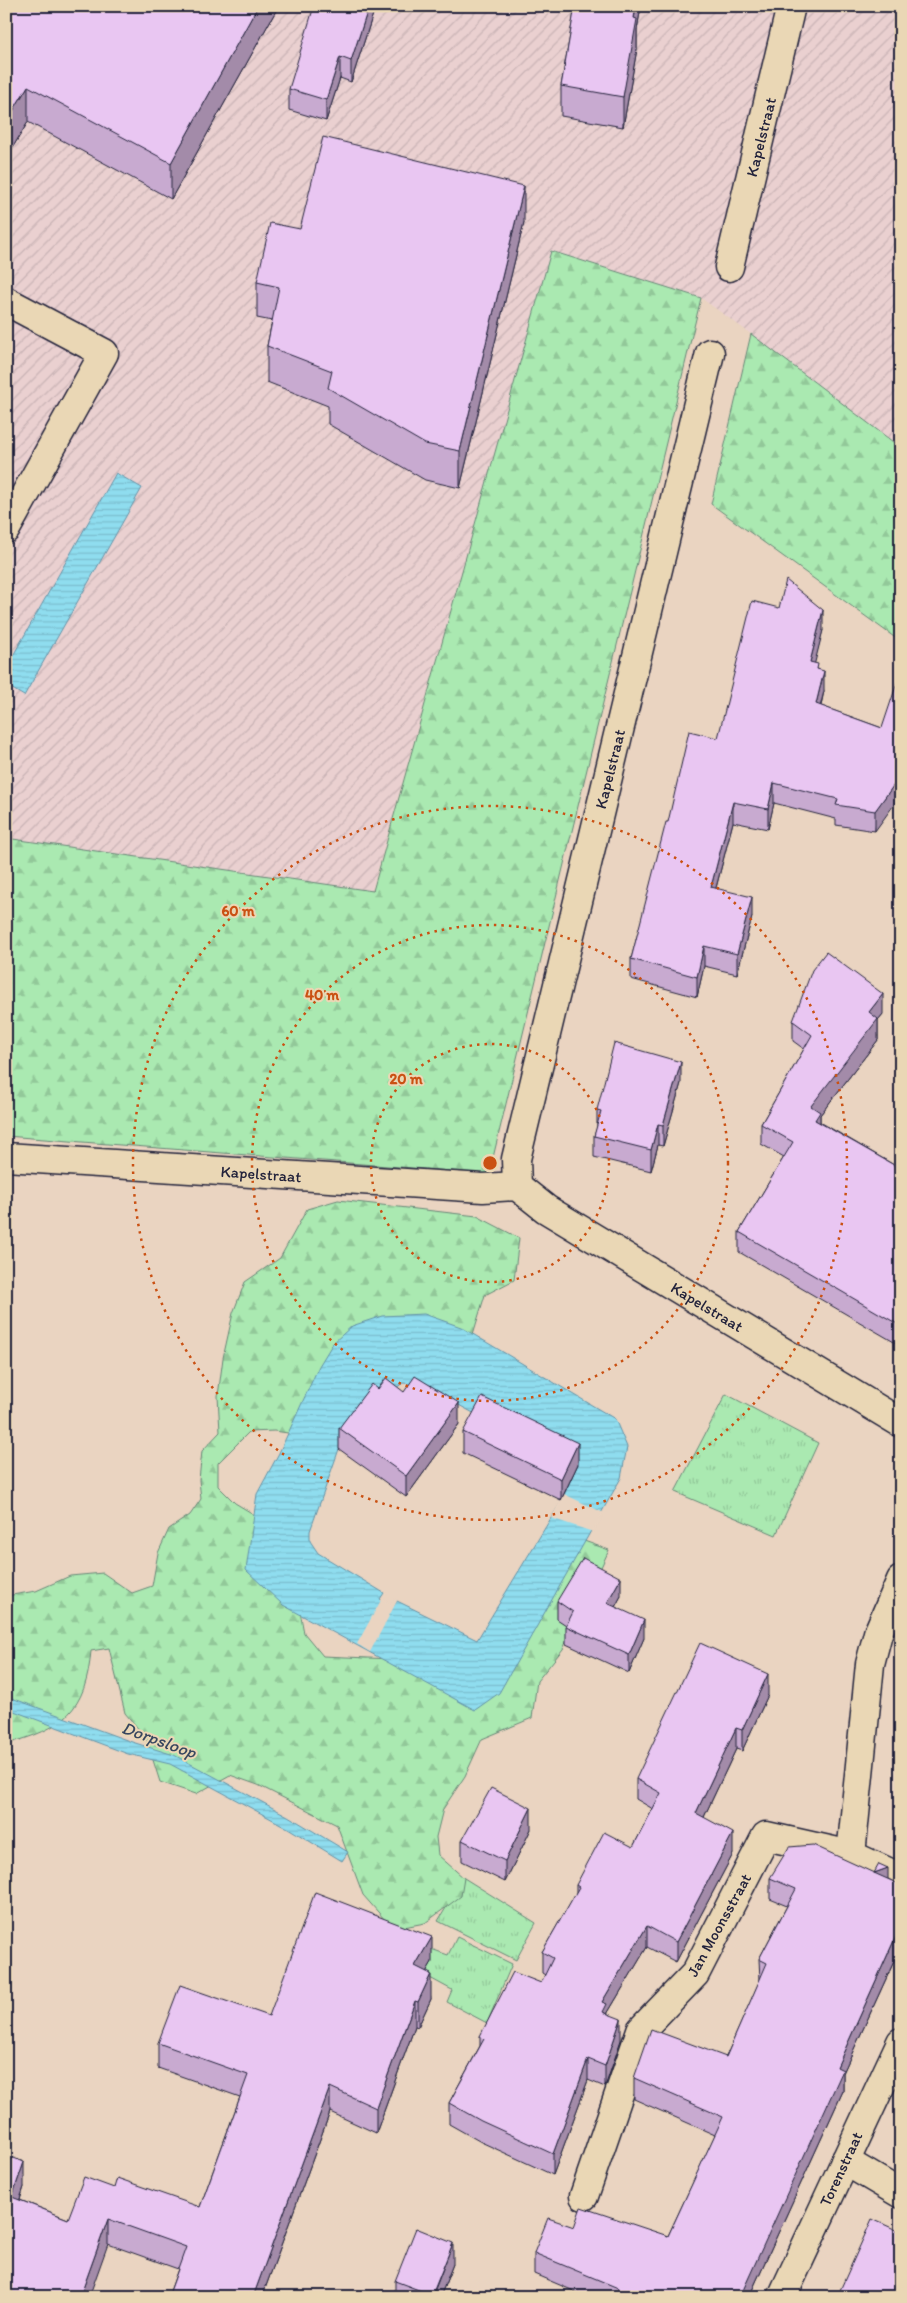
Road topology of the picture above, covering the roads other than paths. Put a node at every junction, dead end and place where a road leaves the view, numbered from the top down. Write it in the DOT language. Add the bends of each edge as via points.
graph roads {
  1 [pos="791,6"];
  2 [pos="729,267"];
  3 [pos="6,301"];
  4 [pos="710,353"];
  5 [pos="6,528"];
  6 [pos="6,1158"];
  7 [pos="516,1186"];
  8 [pos="901,1423"];
  9 [pos="901,1580"];
  10 [pos="851,1855"];
  11 [pos="901,1878"];
  12 [pos="901,2042"];
  13 [pos="845,2161"];
  14 [pos="901,2194"];
  15 [pos="584,2196"];
  16 [pos="782,2297"];
  1 -- 2 [label="street, Kapelstraat"];
  3 -- 5 [label="street" via="104,353"];
  4 -- 7 [label="street, Kapelstraat" via="516,1158"];
  6 -- 7 [label="street, Kapelstraat" via="482,1188"];
  7 -- 8 [label="street, Kapelstraat" via="546,1210"];
  9 -- 10 [label="street" via="878,1633 870,1664"];
  10 -- 11 [label="street, Jan Moonsstraat"];
  10 -- 15 [label="street, Jan Moonsstraat" via="766,1836 695,1974 641,2030"];
  12 -- 13 [label="street, Torenstraat"];
  13 -- 14 [label="street"];
  13 -- 16 [label="street, Torenstraat"];
}
